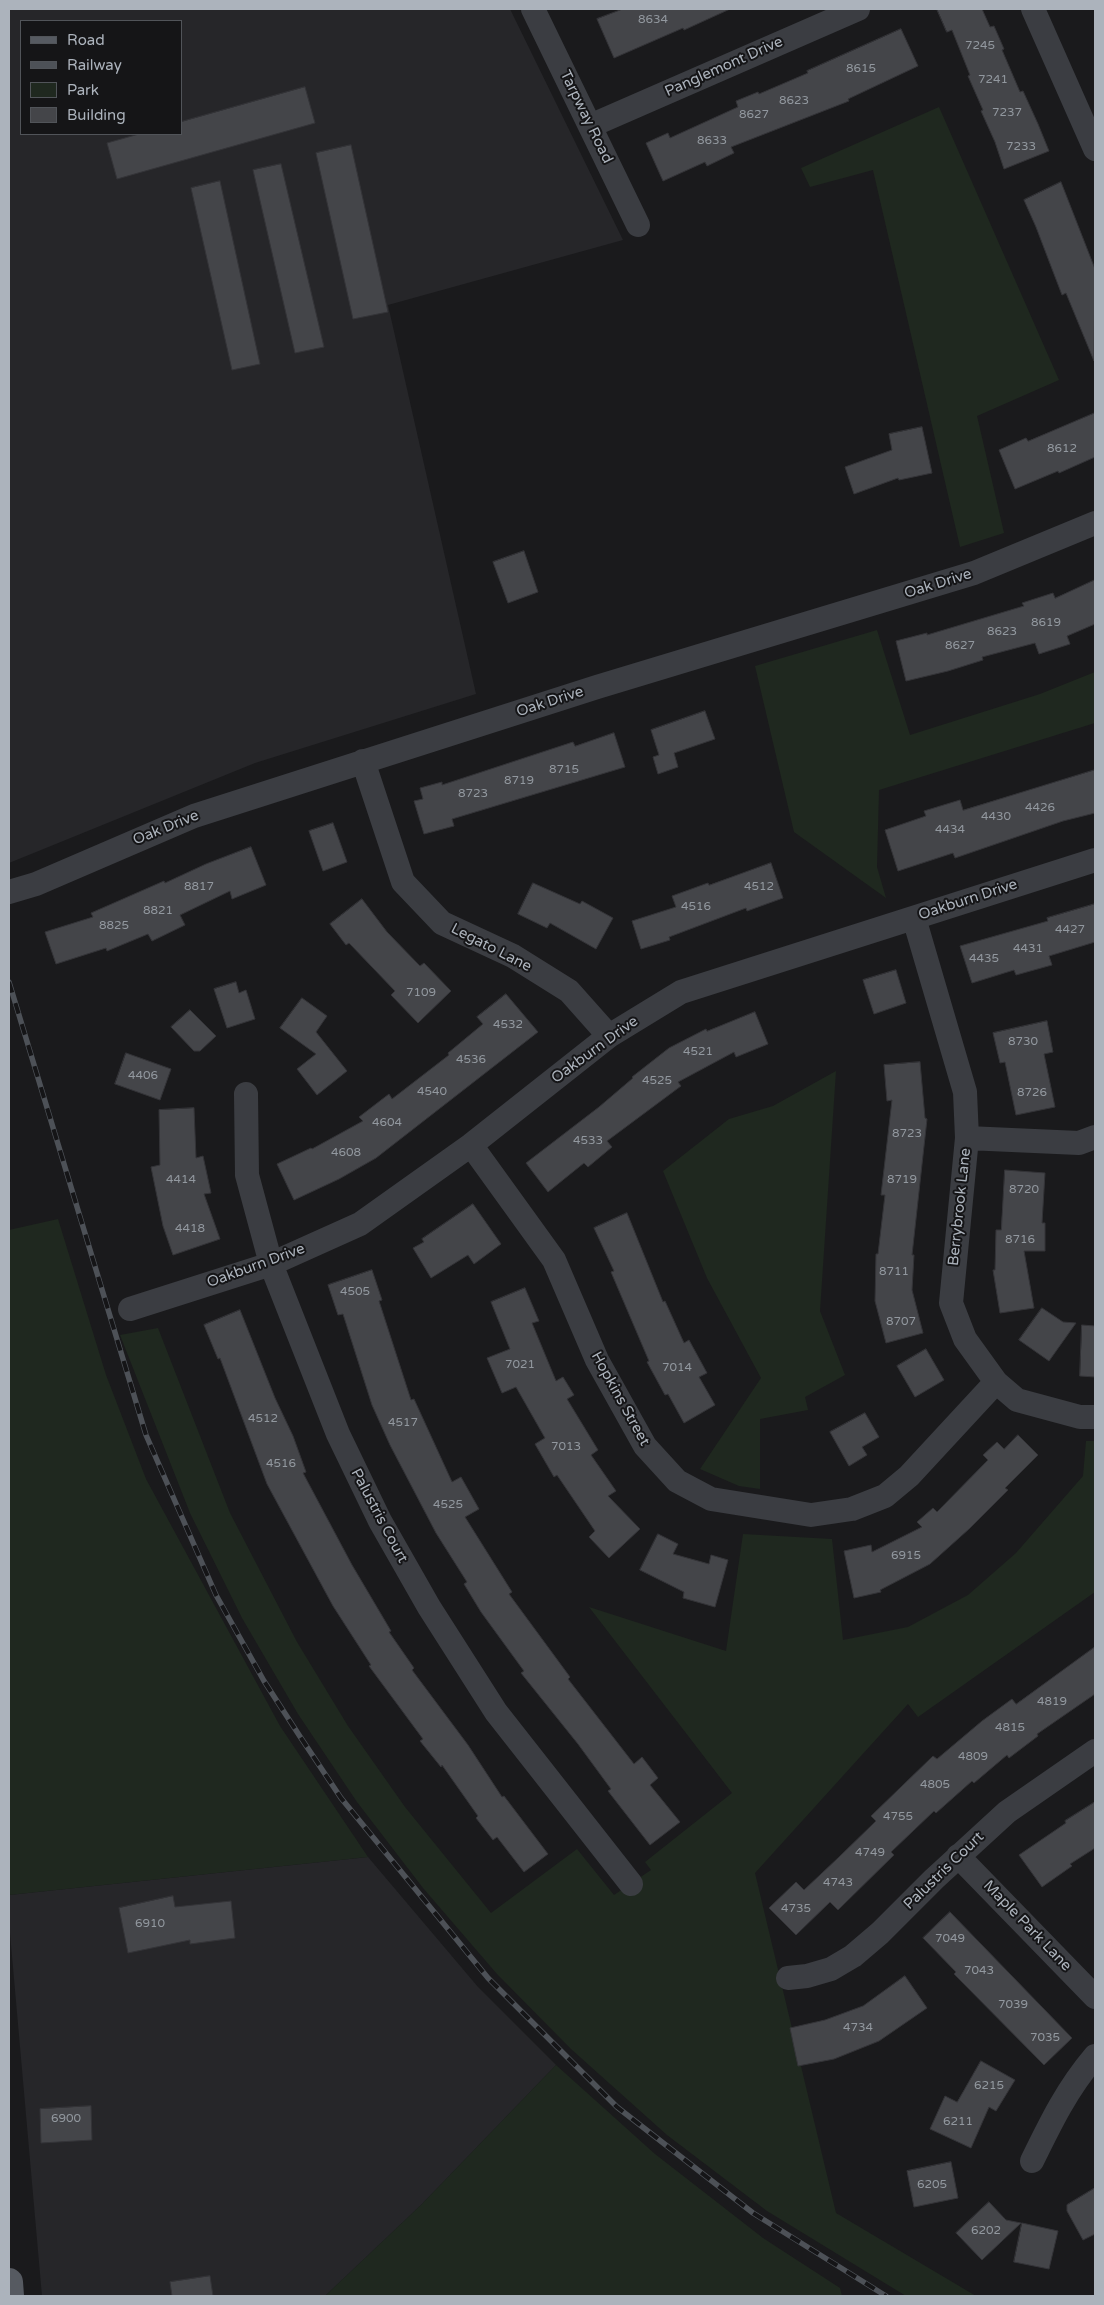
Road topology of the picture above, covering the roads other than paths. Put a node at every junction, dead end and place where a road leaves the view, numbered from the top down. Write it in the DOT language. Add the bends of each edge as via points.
graph roads {
  1 [pos="533,9"];
  2 [pos="858,9"];
  3 [pos="1033,9"];
  4 [pos="590,126"];
  5 [pos="1095,150"];
  6 [pos="638,225"];
  7 [pos="1095,523"];
  8 [pos="363,761"];
  9 [pos="1095,860"];
  10 [pos="9,892"];
  11 [pos="914,918"];
  12 [pos="609,1036"];
  13 [pos="246,1094"];
  14 [pos="1095,1137"];
  15 [pos="967,1138"];
  16 [pos="471,1145"];
  17 [pos="271,1264"];
  18 [pos="130,1309"];
  19 [pos="996,1382"];
  20 [pos="1095,1417"];
  21 [pos="1095,1751"];
  22 [pos="958,1856"];
  23 [pos="631,1884"];
  24 [pos="788,1978"];
  25 [pos="1095,1996"];
  26 [pos="1095,2056"];
  27 [pos="1032,2160"];
  28 [pos="9,2282"];
  29 [pos="10,2296"];
  1 -- 4 [label="street, Tarpway Road"];
  2 -- 4 [label="street, Panglemont Drive"];
  3 -- 5 [label="street"];
  4 -- 6 [label="street, Tarpway Road"];
  7 -- 8 [label="street, Oak Drive" via="974,573"];
  8 -- 10 [label="street, Oak Drive" via="194,816 36,884"];
  8 -- 12 [label="street, Legato Lane" via="402,882 442,923 513,956 569,991"];
  9 -- 11 [label="street, Oakburn Drive"];
  11 -- 12 [label="street, Oakburn Drive" via="681,992"];
  11 -- 15 [label="street, Berrybrook Lane" via="965,1092"];
  12 -- 16 [label="street, Oakburn Drive"];
  13 -- 17 [label="street, Palustris Court" via="247,1175"];
  14 -- 15 [label="street" via="1079,1143"];
  15 -- 19 [label="street, Berrybrook Lane" via="951,1304 965,1338"];
  16 -- 17 [label="street, Oakburn Drive" via="360,1224"];
  16 -- 19 [label="street, Hopkins Street" via="554,1260 597,1360 645,1446 677,1481 712,1499 811,1515 852,1509 885,1496 909,1476"];
  17 -- 18 [label="street, Oakburn Drive"];
  17 -- 23 [label="street, Palustris Court" via="338,1434 380,1521 429,1607 496,1712"];
  19 -- 20 [label="street, Berrybrook Lane" via="1016,1400 1080,1417"];
  21 -- 22 [label="street, Palustris Court" via="1007,1812"];
  22 -- 24 [label="street, Palustris Court" via="853,1956 831,1969"];
  22 -- 25 [label="street, Maple Park Lane"];
  26 -- 27 [label="street" via="1060,2103"];
  28 -- 29 [label="main road"];
}
